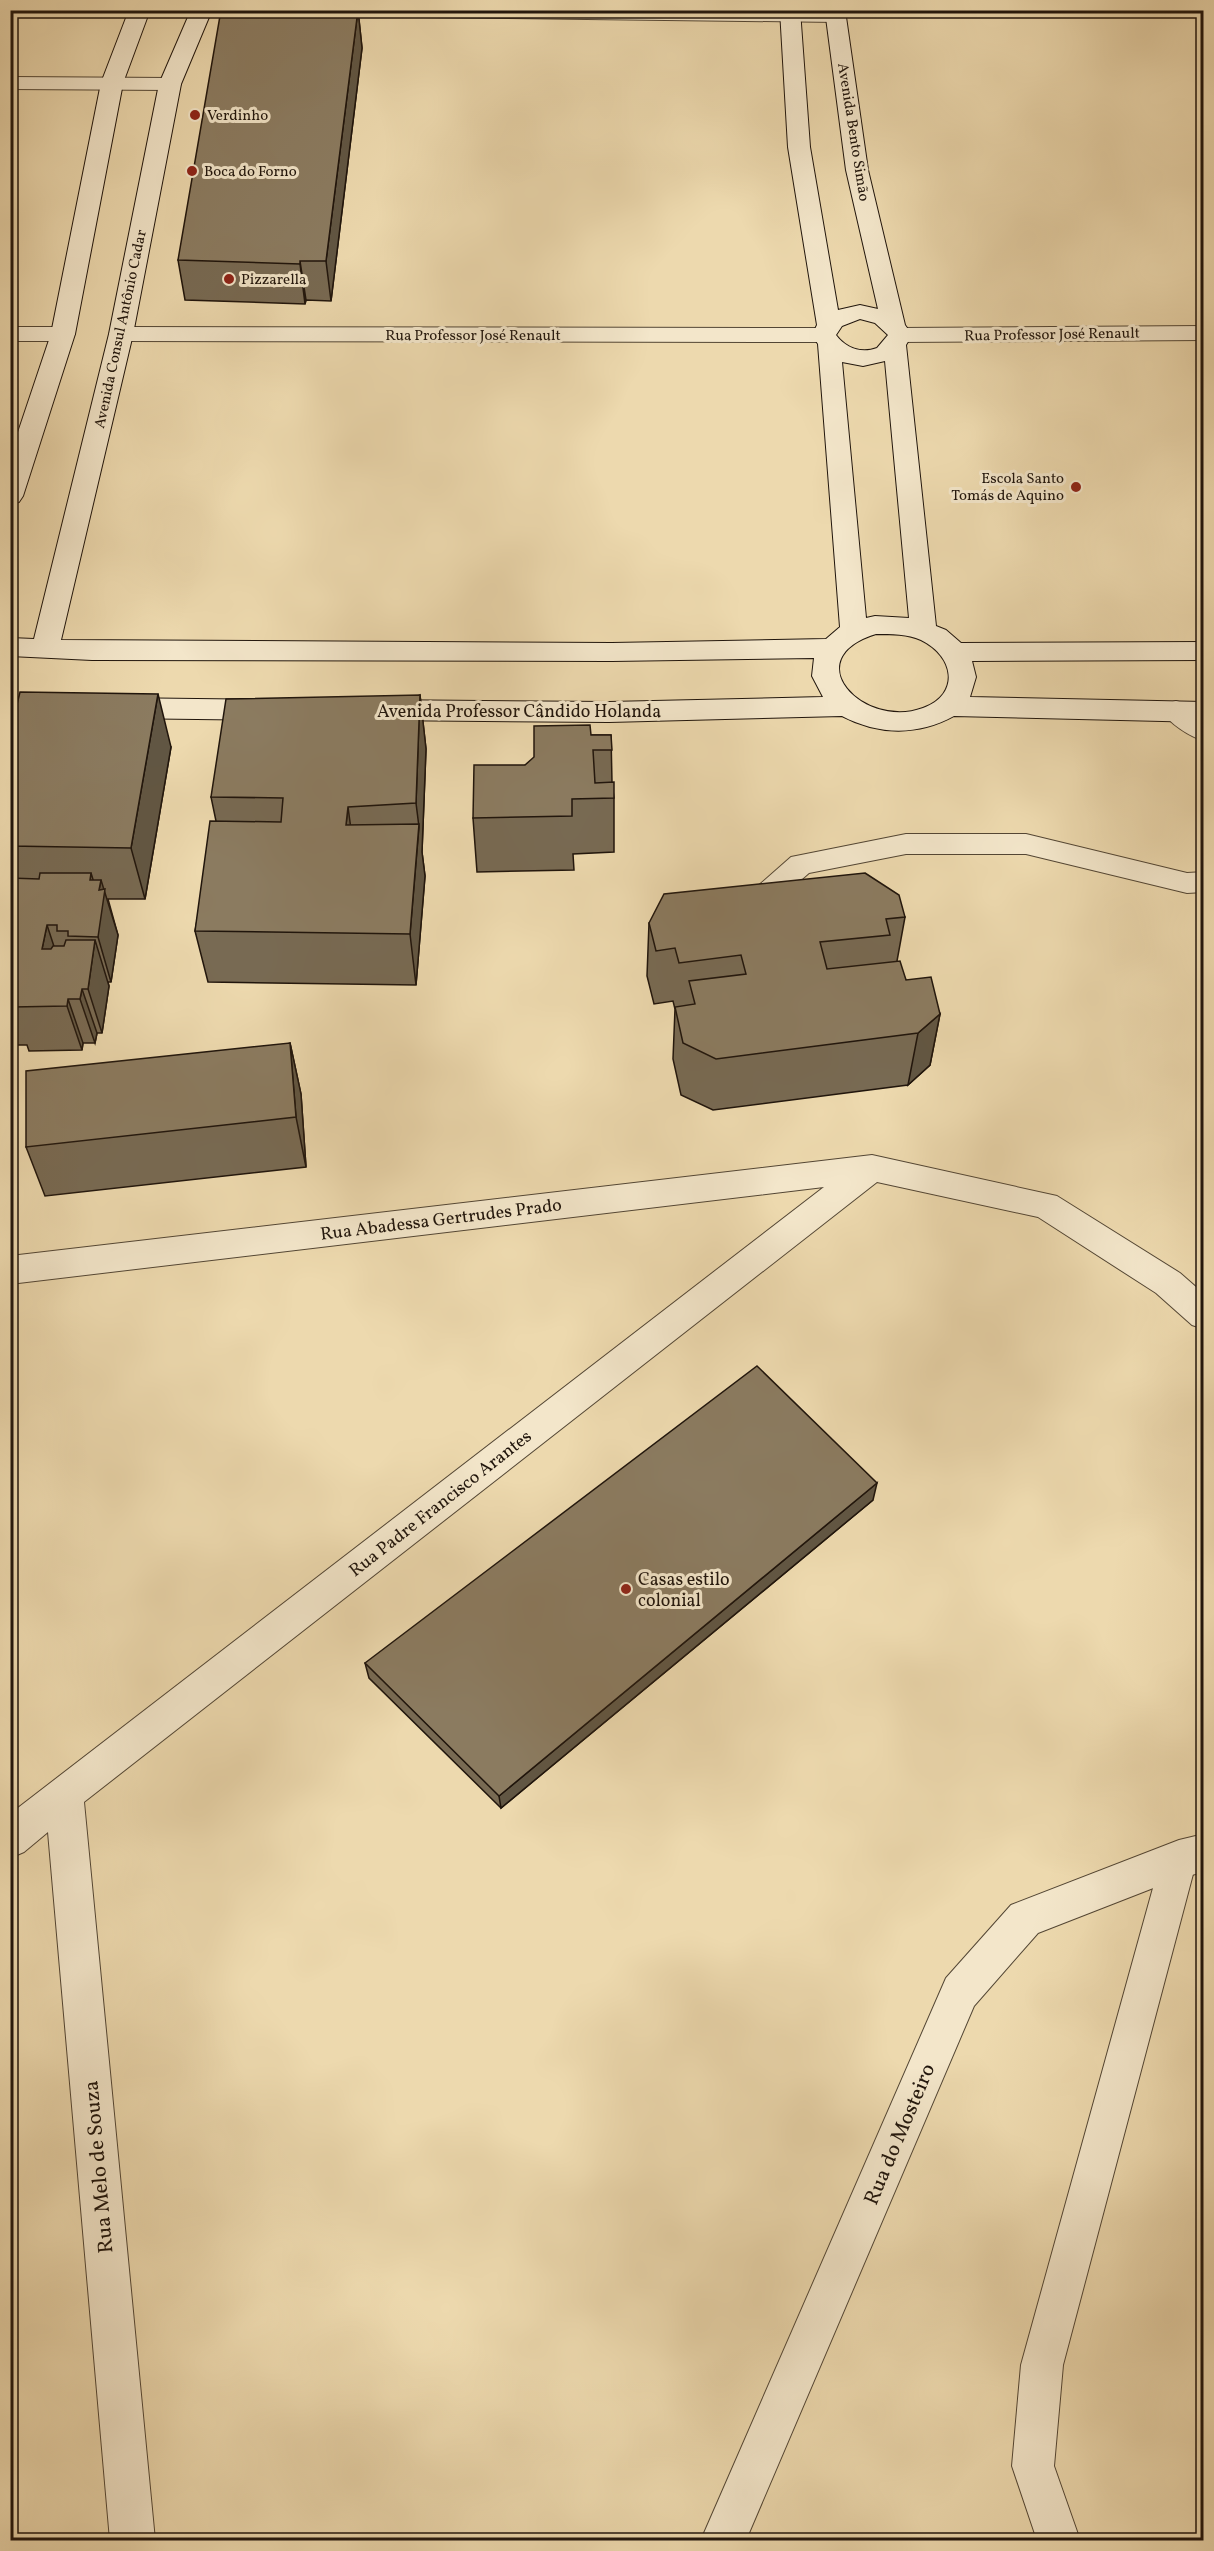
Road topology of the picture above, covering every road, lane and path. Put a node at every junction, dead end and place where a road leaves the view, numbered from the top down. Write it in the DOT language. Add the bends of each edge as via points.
graph roads {
  1 [pos="140,10"];
  2 [pos="202,10"];
  3 [pos="336,10"];
  4 [pos="790,13"];
  5 [pos="836,13"];
  6 [pos="10,83"];
  7 [pos="112,83"];
  8 [pos="170,84"];
  9 [pos="1203,333"];
  10 [pos="10,334"];
  11 [pos="63,334"];
  12 [pos="121,334"];
  13 [pos="827,335"];
  14 [pos="897,335"];
  15 [pos="10,496"];
  16 [pos="923,630"];
  17 [pos="843,640"];
  18 [pos="10,647"];
  19 [pos="45,650"];
  20 [pos="1203,651"];
  21 [pos="955,652"];
  22 [pos="10,662"];
  23 [pos="846,706"];
  24 [pos="949,706"];
  25 [pos="10,707"];
  26 [pos="298,710"];
  27 [pos="358,710"];
  28 [pos="1190,711"];
  29 [pos="1203,731"];
  30 [pos="1203,882"];
  31 [pos="768,893"];
  32 [pos="872,1168"];
  33 [pos="10,1270"];
  34 [pos="1203,1315"];
  35 [pos="64,1794"];
  36 [pos="10,1839"];
  37 [pos="1191,1856"];
  38 [pos="132,2541"];
  39 [pos="723,2541"];
  40 [pos="1058,2541"];
  1 -- 7 [label="street"];
  2 -- 8 [label="street, Avenida Consul Antônio Cadar"];
  3 -- 4 [label="street"];
  4 -- 5 [label="street"];
  4 -- 13 [label="street" via="799,147"];
  5 -- 14 [label="street, Avenida Bento Simão" via="857,170"];
  6 -- 7 [label="street"];
  7 -- 8 [label="street"];
  7 -- 11 [label="street"];
  8 -- 12 [label="street, Avenida Consul Antônio Cadar"];
  9 -- 14 [label="street, Rua Professor José Renault"];
  10 -- 11 [label="street"];
  11 -- 15 [label="street"];
  12 -- 13 [label="street, Rua Professor José Renault"];
  12 -- 19 [label="street, Avenida Consul Antônio Cadar"];
  13 -- 14 [label="street" via="841,315 860,312 879,315"];
  13 -- 14 [label="street" via="844,355 864,359 883,356"];
  13 -- 17 [label="street"];
  14 -- 16 [label="street, Avenida Bento Simão"];
  16 -- 17 [label="street" via="875,625"];
  16 -- 21 [label="street"];
  17 -- 19 [label="street" via="612,652"];
  17 -- 23 [label="street" via="825,663 826,681"];
  18 -- 19 [label="street"];
  19 -- 22 [label="street"];
  20 -- 21 [label="street"];
  21 -- 24 [label="street" via="964,680 960,694"];
  23 -- 24 [label="street" via="875,718 908,721"];
  23 -- 27 [label="street, Avenida Professor Cândido Holanda" via="609,712"];
  24 -- 28 [label="street"];
  25 -- 26 [label="street"];
  28 -- 29 [label="street"];
  30 -- 31 [label="lane" via="1187,883 1026,844 906,844 801,864"];
  32 -- 33 [label="street, Rua Abadessa Gertrudes Prado"];
  32 -- 34 [label="street, Rua Abadessa Gertrudes Prado" via="1046,1205 1168,1283"];
  32 -- 35 [label="street, Rua Padre Francisco Arantes"];
  35 -- 36 [label="street, Rua Padre Francisco Arantes"];
  35 -- 38 [label="street, Rua Melo de Souza"];
  37 -- 39 [label="street, Rua do Mosteiro" via="1025,1919 960,1992"];
  37 -- 40 [label="lane" via="1042,2365 1033,2466"];
}
